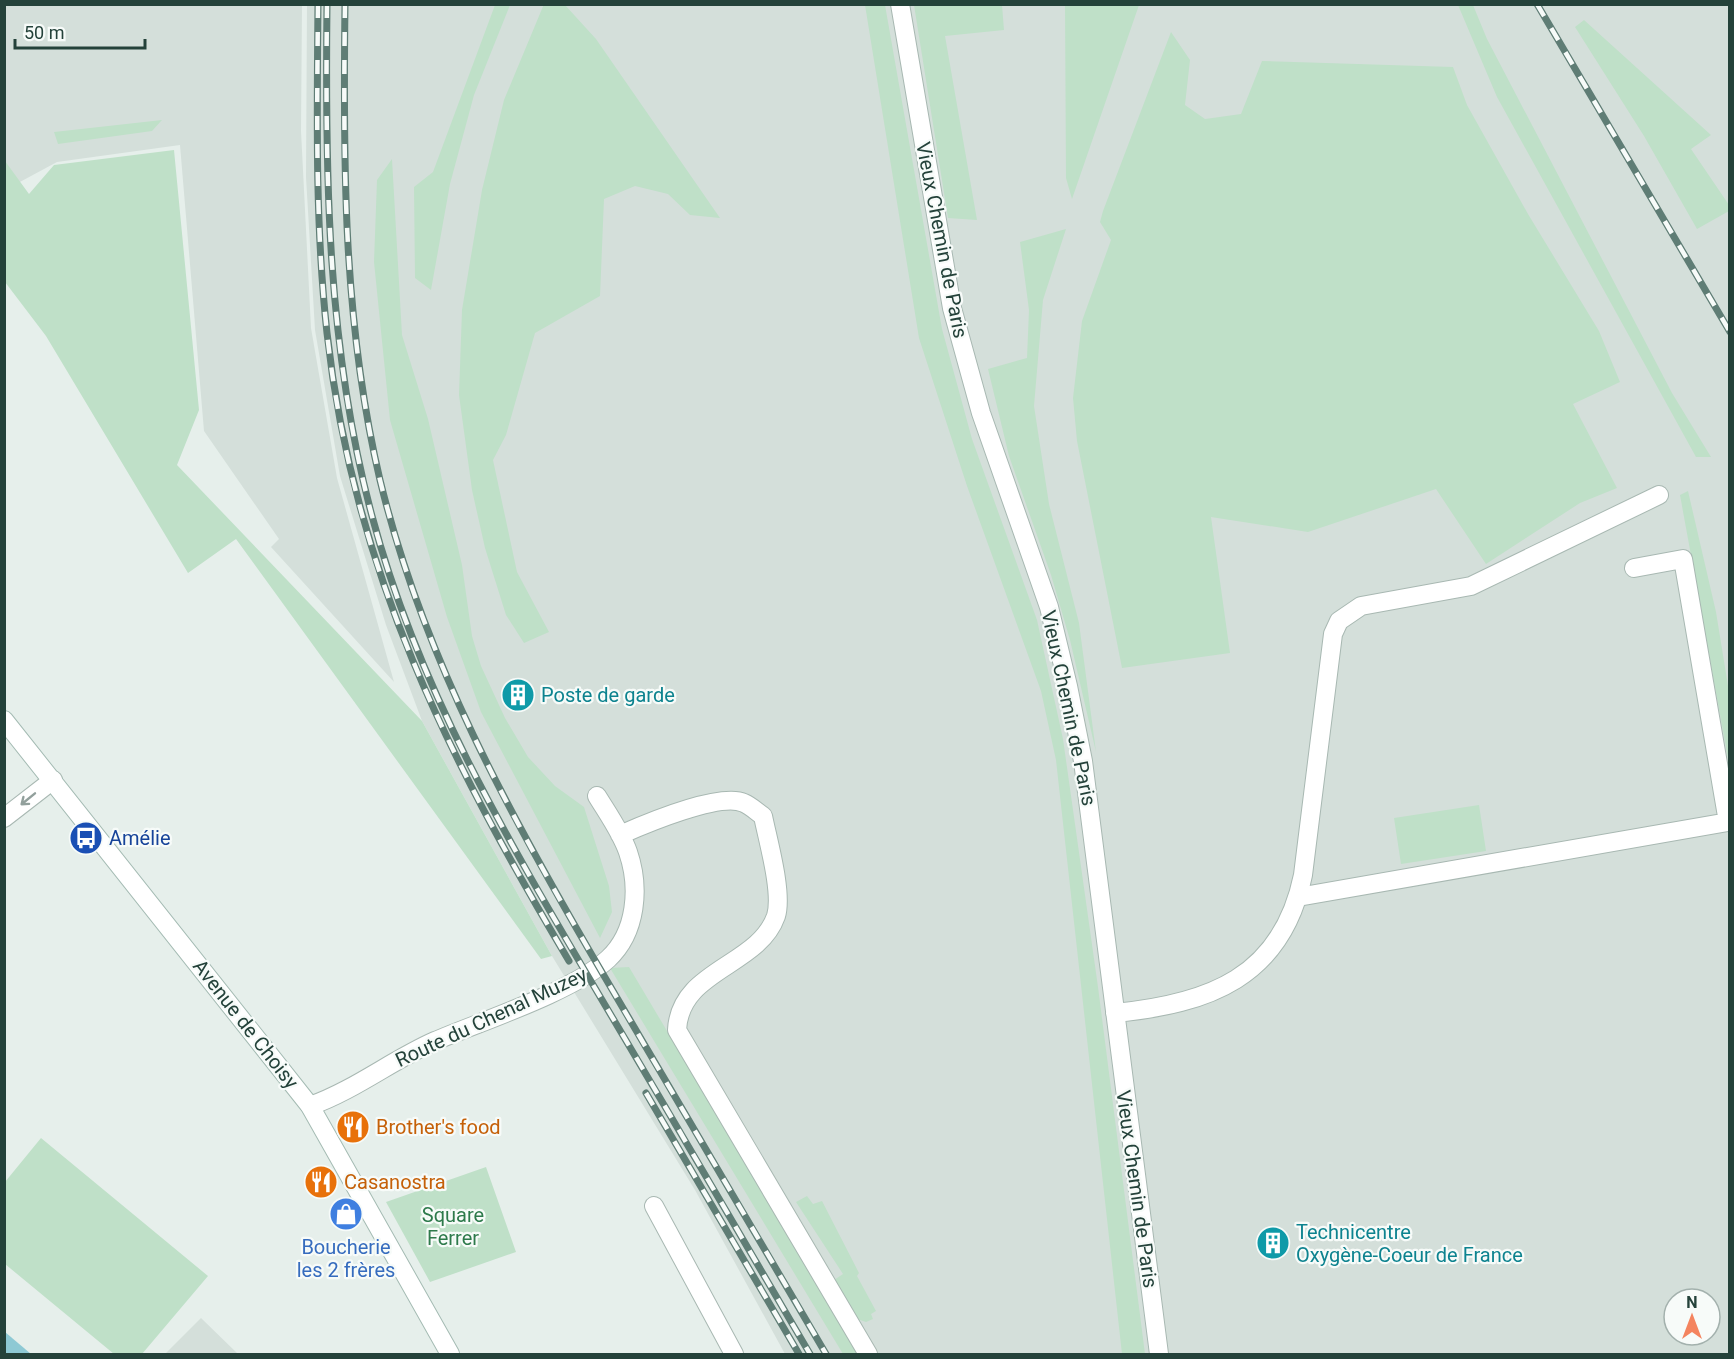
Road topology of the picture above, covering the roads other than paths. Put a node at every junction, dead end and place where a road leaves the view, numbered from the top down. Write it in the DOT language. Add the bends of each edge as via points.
graph roads {
  1 [pos="900,4"];
  2 [pos="1659,495"];
  3 [pos="1634,568"];
  4 [pos="4,720"];
  5 [pos="53,780"];
  6 [pos="597,796"];
  7 [pos="4,818"];
  8 [pos="620,835"];
  9 [pos="1298,897"];
  10 [pos="1114,1013"];
  11 [pos="310,1106"];
  12 [pos="654,1206"];
  13 [pos="730,1353"];
  14 [pos="450,1354"];
  15 [pos="868,1354"];
  16 [pos="1159,1354"];
  1 -- 10 [label="street, Vieux Chemin de Paris" via="952,308 981,413 1049,607 1068,686 1090,807"];
  2 -- 9 [label="street" via="1488,579 1457,590 1361,606 1339,621 1331,645"];
  3 -- 9 [label="street" via="1683,559 1728,822"];
  4 -- 5 [label="street, Avenue de Choisy"];
  5 -- 7 [label="street, one-way"];
  5 -- 11 [label="street, Avenue de Choisy"];
  6 -- 8 [label="street, Route du Chenal Muzey"];
  8 -- 11 [label="street, Route du Chenal Muzey" via="634,880 633,910 623,939 609,958 563,987 434,1042"];
  8 -- 15 [label="street" via="710,802 743,802 763,816 778,899 776,916 761,940 684,1000 677,1030"];
  9 -- 10 [label="street" via="1271,945 1251,969 1231,984 1173,1005"];
  10 -- 16 [label="street, Vieux Chemin de Paris"];
  11 -- 14 [label="street, Avenue de Choisy"];
  12 -- 13 [label="street"];
}
